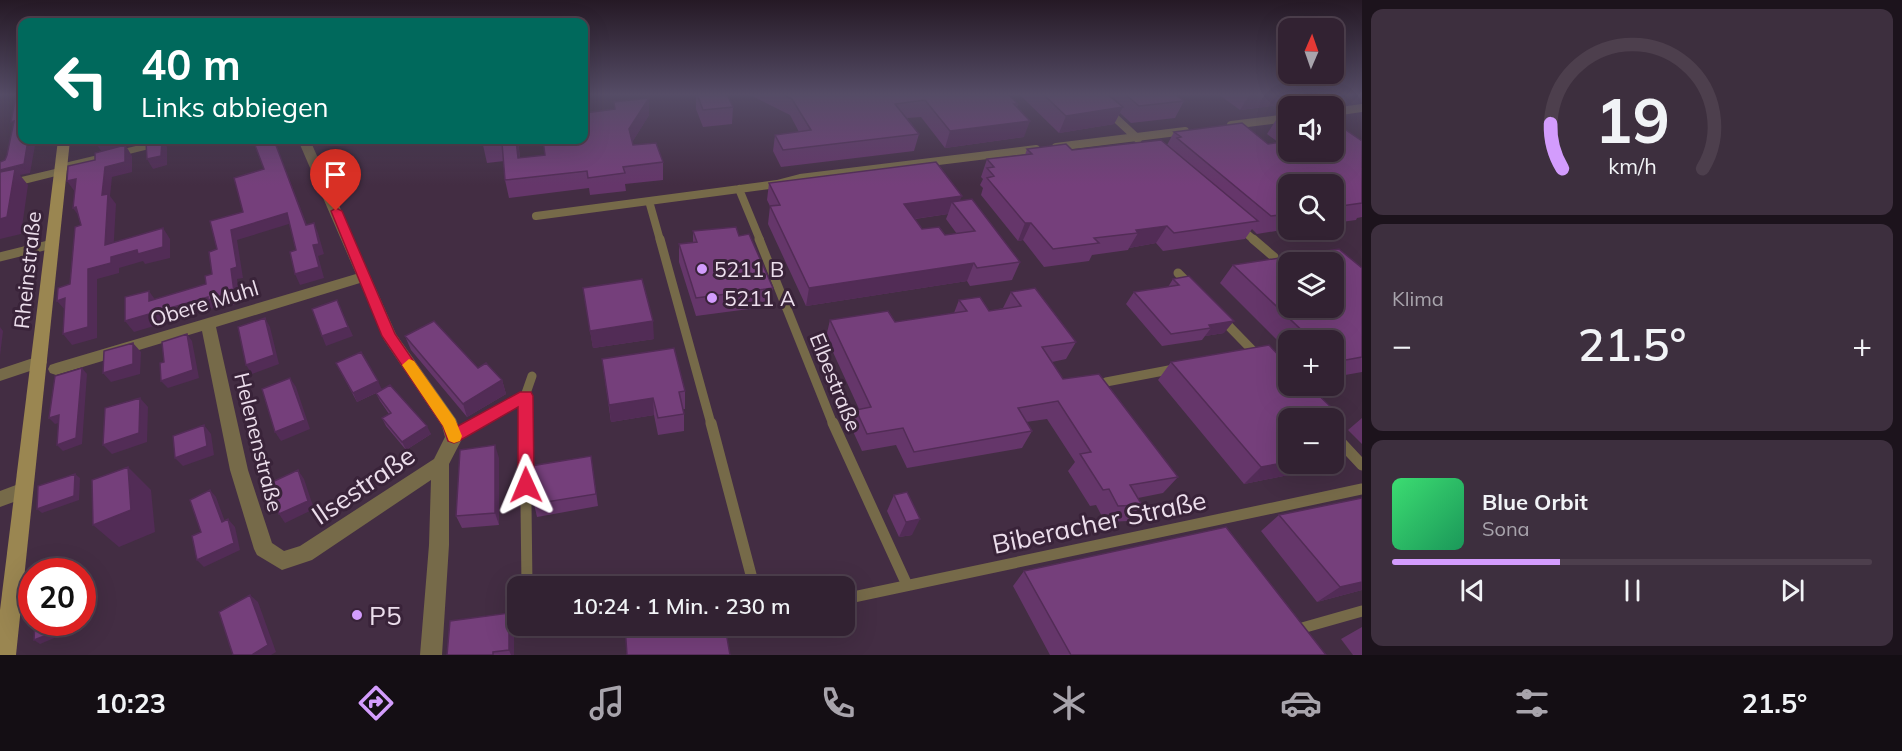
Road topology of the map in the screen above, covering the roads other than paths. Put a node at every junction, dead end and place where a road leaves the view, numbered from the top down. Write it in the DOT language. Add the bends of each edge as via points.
graph roads {
  1 [pos="1123,125"];
  2 [pos="1237,125"];
  3 [pos="1218,127"];
  4 [pos="1195,130"];
  5 [pos="1137,138"];
  6 [pos="63,144"];
  7 [pos="158,144"];
  8 [pos="306,144"];
  9 [pos="1145,145"];
  10 [pos="60,170"];
  11 [pos="0,186"];
  12 [pos="739,189"];
  13 [pos="649,201"];
  14 [pos="536,216"];
  15 [pos="1231,220"];
  16 [pos="52,244"];
  17 [pos="0,257"];
  18 [pos="1274,257"];
  19 [pos="1178,273"];
  20 [pos="364,277"];
  21 [pos="1201,297"];
  22 [pos="1217,313"];
  23 [pos="208,323"];
  24 [pos="1256,354"];
  25 [pos="1244,356"];
  26 [pos="39,362"];
  27 [pos="1263,362"];
  28 [pos="1186,367"];
  29 [pos="56,369"];
  30 [pos="0,375"];
  31 [pos="532,376"];
  32 [pos="1106,382"];
  33 [pos="525,396"];
  34 [pos="454,436"];
  35 [pos="1344,446"];
  36 [pos="440,464"];
  37 [pos="1362,465"];
  38 [pos="1362,489"];
  39 [pos="24,490"];
  40 [pos="0,499"];
  41 [pos="282,561"];
  42 [pos="527,576"];
  43 [pos="751,576"];
  44 [pos="908,585"];
  45 [pos="855,597"];
  46 [pos="1362,611"];
  47 [pos="1295,630"];
  48 [pos="5,655"];
  49 [pos="431,655"];
  1 -- 5 [label="lane"];
  2 -- 3 [label="lane"];
  4 -- 5 [label="lane"];
  5 -- 9 [label="lane"];
  5 -- 12 [label="lane" via="800,178"];
  6 -- 10 [label="main road, Rheinstraße"];
  7 -- 10 [label="street"];
  8 -- 20 [label="street"];
  10 -- 11 [label="street"];
  10 -- 16 [label="main road, Rheinstraße"];
  12 -- 13 [label="lane"];
  12 -- 44 [label="lane, Elbestraße" via="837,433"];
  13 -- 14 [label="lane"];
  13 -- 43 [label="lane"];
  15 -- 18 [label="lane"];
  16 -- 17 [label="lane"];
  16 -- 26 [label="main road, Rheinstraße"];
  19 -- 21 [label="lane"];
  20 -- 23 [label="street, Obere Muhl"];
  20 -- 34 [label="street" via="389,336 450,424"];
  22 -- 24 [label="lane"];
  23 -- 29 [label="street, Obere Muhl"];
  23 -- 41 [label="street, Helenenstraße" via="239,470 264,549"];
  24 -- 25 [label="lane"];
  24 -- 27 [label="lane"];
  26 -- 30 [label="street"];
  26 -- 39 [label="main road, Rheinstraße"];
  28 -- 32 [label="lane"];
  31 -- 33 [label="lane"];
  33 -- 34 [label="lane"];
  33 -- 42 [label="lane"];
  34 -- 36 [label="street"];
  35 -- 37 [label="lane"];
  36 -- 41 [label="street, Ilsestraße" via="305,554"];
  36 -- 49 [label="street"];
  38 -- 44 [label="lane, Biberacher Straße"];
  39 -- 40 [label="street"];
  39 -- 48 [label="main road, Rheinstraße"];
  44 -- 45 [label="lane, Biberacher Straße"];
  46 -- 47 [label="lane"];
}
